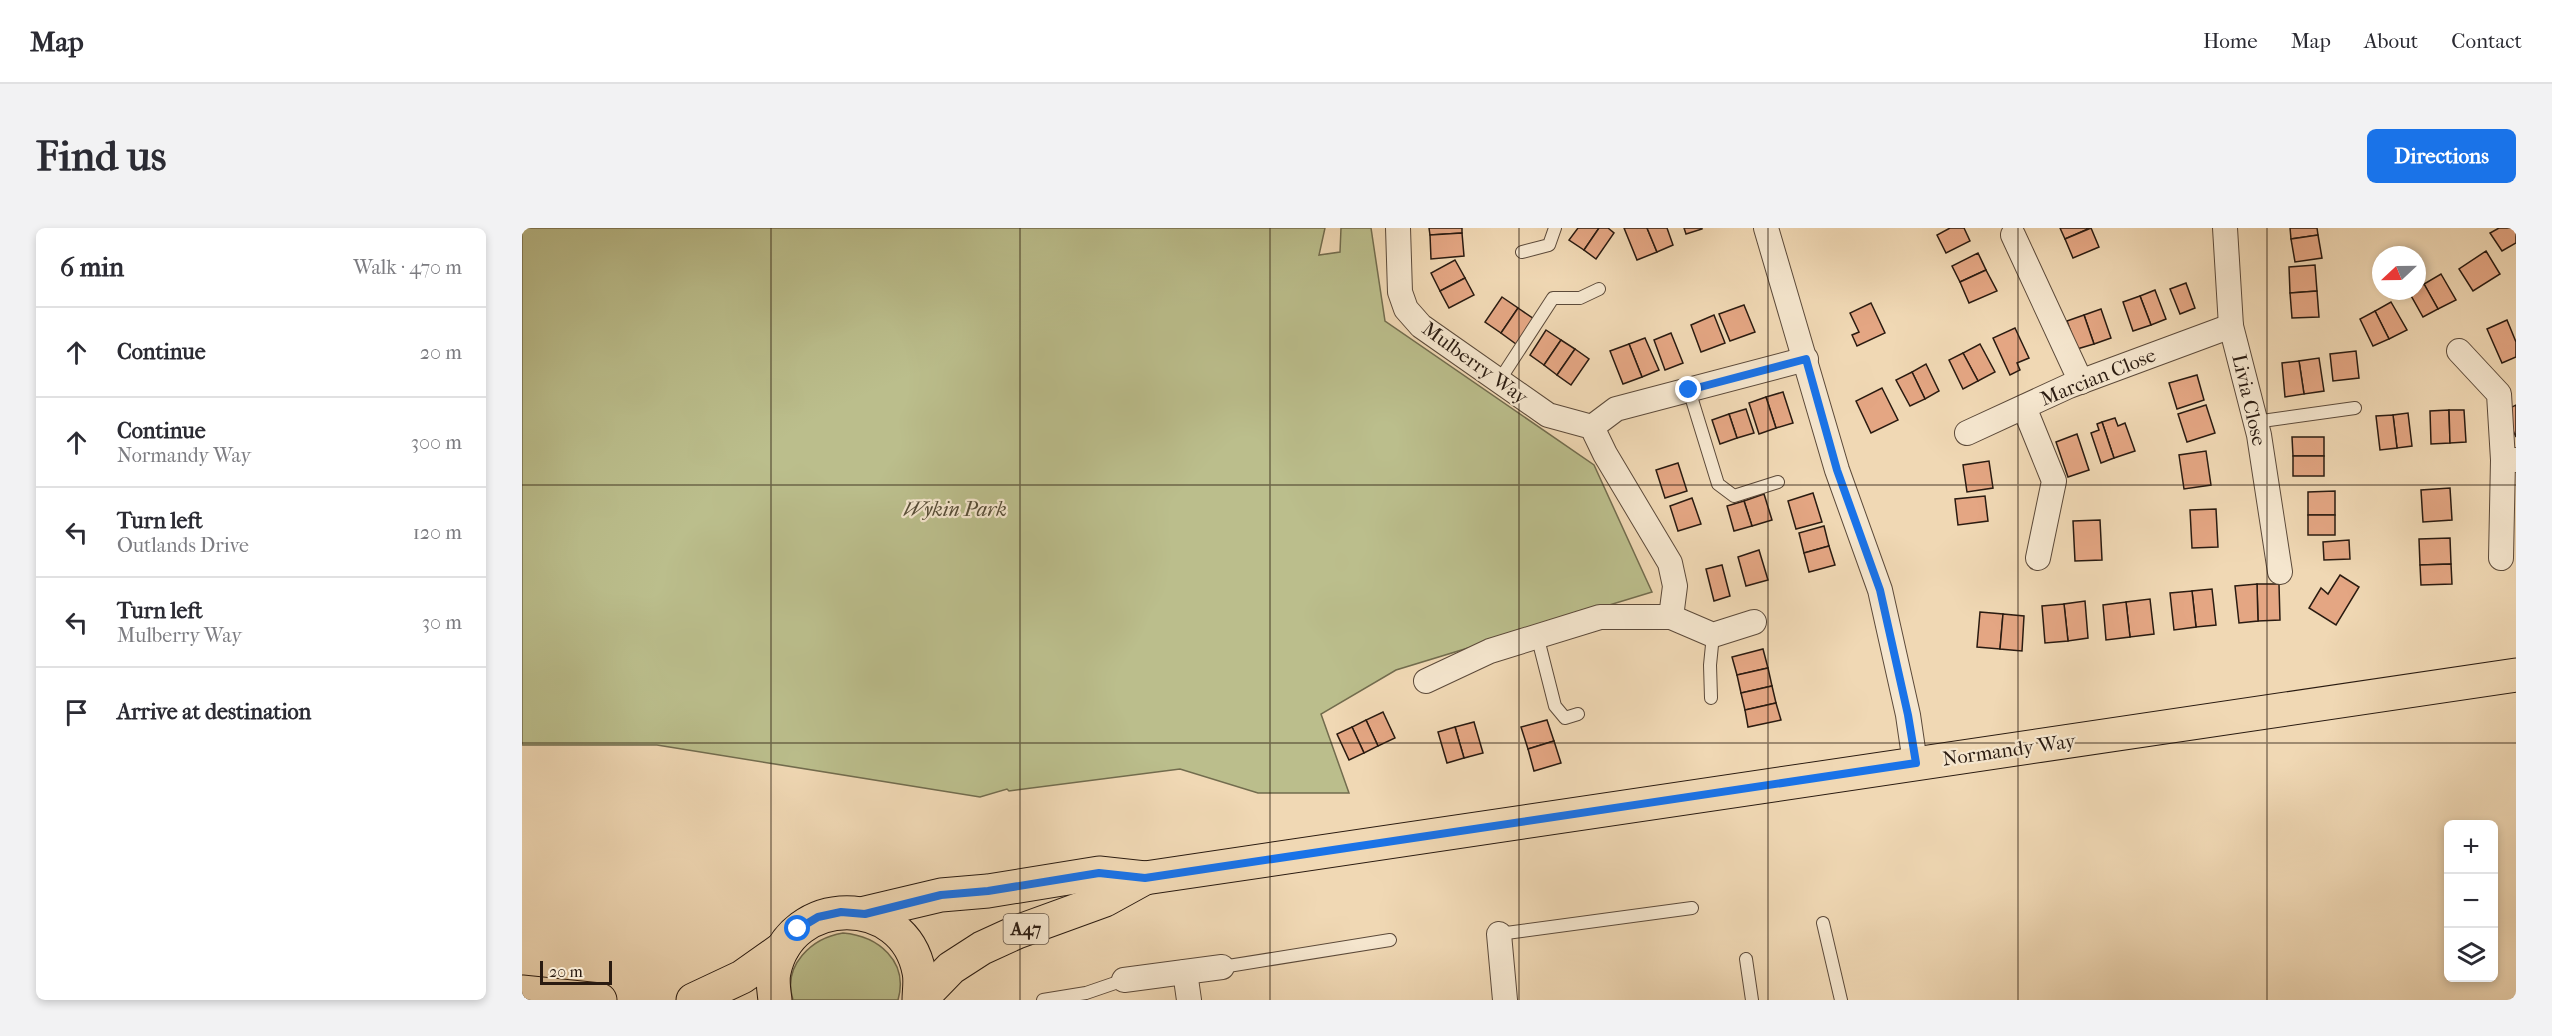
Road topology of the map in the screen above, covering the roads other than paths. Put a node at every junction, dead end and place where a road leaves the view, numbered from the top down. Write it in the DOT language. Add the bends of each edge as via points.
graph roads {
  1 [pos="1398,228"];
  2 [pos="1555,228"];
  3 [pos="1766,228"];
  4 [pos="2225,228"];
  5 [pos="2013,235"];
  6 [pos="1522,252"];
  7 [pos="1599,289"];
  8 [pos="2231,326"];
  9 [pos="2459,351"];
  10 [pos="1806,359"];
  11 [pos="1498,381"];
  12 [pos="2080,382"];
  13 [pos="1689,390"];
  14 [pos="2024,406"];
  15 [pos="2355,408"];
  16 [pos="2255,422"];
  17 [pos="1592,427"];
  18 [pos="1967,432"];
  19 [pos="2509,460"];
  20 [pos="1778,482"];
  21 [pos="2038,558"];
  22 [pos="2501,558"];
  23 [pos="2280,572"];
  24 [pos="1671,617"];
  25 [pos="1754,622"];
  26 [pos="1537,635"];
  27 [pos="1713,635"];
  28 [pos="2516,675"];
  29 [pos="1426,681"];
  30 [pos="1711,698"];
  31 [pos="1578,714"];
  32 [pos="1916,763"];
  33 [pos="1145,878"];
  34 [pos="1692,908"];
  35 [pos="865,914"];
  36 [pos="1823,923"];
  37 [pos="1499,934"];
  38 [pos="1390,940"];
  39 [pos="783,948"];
  40 [pos="1746,959"];
  41 [pos="1222,967"];
  42 [pos="1185,972"];
  43 [pos="1124,980"];
  44 [pos="522,992"];
  45 [pos="600,1000"];
  46 [pos="693,1000"];
  47 [pos="775,1000"];
  48 [pos="919,1000"];
  49 [pos="1043,1000"];
  50 [pos="1189,1000"];
  51 [pos="1505,1000"];
  52 [pos="1752,1000"];
  53 [pos="1841,1000"];
  1 -- 11 [label="street, Mulberry Way" via="1400,292 1406,309 1421,326"];
  2 -- 6 [label="lane" via="1549,245"];
  3 -- 10 [label="street"];
  4 -- 8 [label="street, Livia Close"];
  5 -- 12 [label="street"];
  7 -- 11 [label="lane" via="1580,298 1553,298"];
  8 -- 12 [label="street, Marcian Close"];
  8 -- 16 [label="street, Livia Close"];
  9 -- 19 [label="street" via="2499,394"];
  10 -- 13 [label="street"];
  10 -- 32 [label="street" via="1837,470 1880,590"];
  11 -- 17 [label="street, Mulberry Way" via="1548,415"];
  12 -- 14 [label="street, Marcian Close"];
  13 -- 17 [label="street" via="1616,409"];
  13 -- 20 [label="lane" via="1718,484 1734,496"];
  14 -- 18 [label="street, Marcian Close"];
  14 -- 21 [label="street" via="2054,481"];
  15 -- 16 [label="lane"];
  16 -- 23 [label="street, Livia Close"];
  17 -- 24 [label="street" via="1670,563 1675,586"];
  19 -- 22 [label="street"];
  24 -- 26 [label="street" via="1600,617"];
  24 -- 27 [label="street"];
  25 -- 27 [label="street"];
  26 -- 29 [label="street" via="1490,651"];
  26 -- 31 [label="lane" via="1555,706 1565,718"];
  27 -- 30 [label="lane"];
  28 -- 32 [label="main road, Normandy Way / A47"];
  32 -- 33 [label="main road, Normandy Way / A47"];
  33 -- 35 [label="main road, Normandy Way / A47" via="1099,873 941,895"];
  33 -- 48 [label="main road, Normandy Way / A47" via="1106,900 982,948 951,968"];
  34 -- 37 [label="lane"];
  35 -- 39 [label="main road" via="841,912 818,917 798,929"];
  35 -- 48 [label="main road" via="890,926 909,946 919,972"];
  36 -- 53 [label="lane"];
  37 -- 51 [label="street"];
  38 -- 41 [label="lane"];
  39 -- 46 [label="main road" via="742,978"];
  39 -- 47 [label="main road" via="774,973"];
  40 -- 52 [label="lane"];
  41 -- 42 [label="street"];
  42 -- 43 [label="street"];
  42 -- 50 [label="street"];
  43 -- 49 [label="lane" via="1086,993"];
  44 -- 45 [label="main road"];
}
